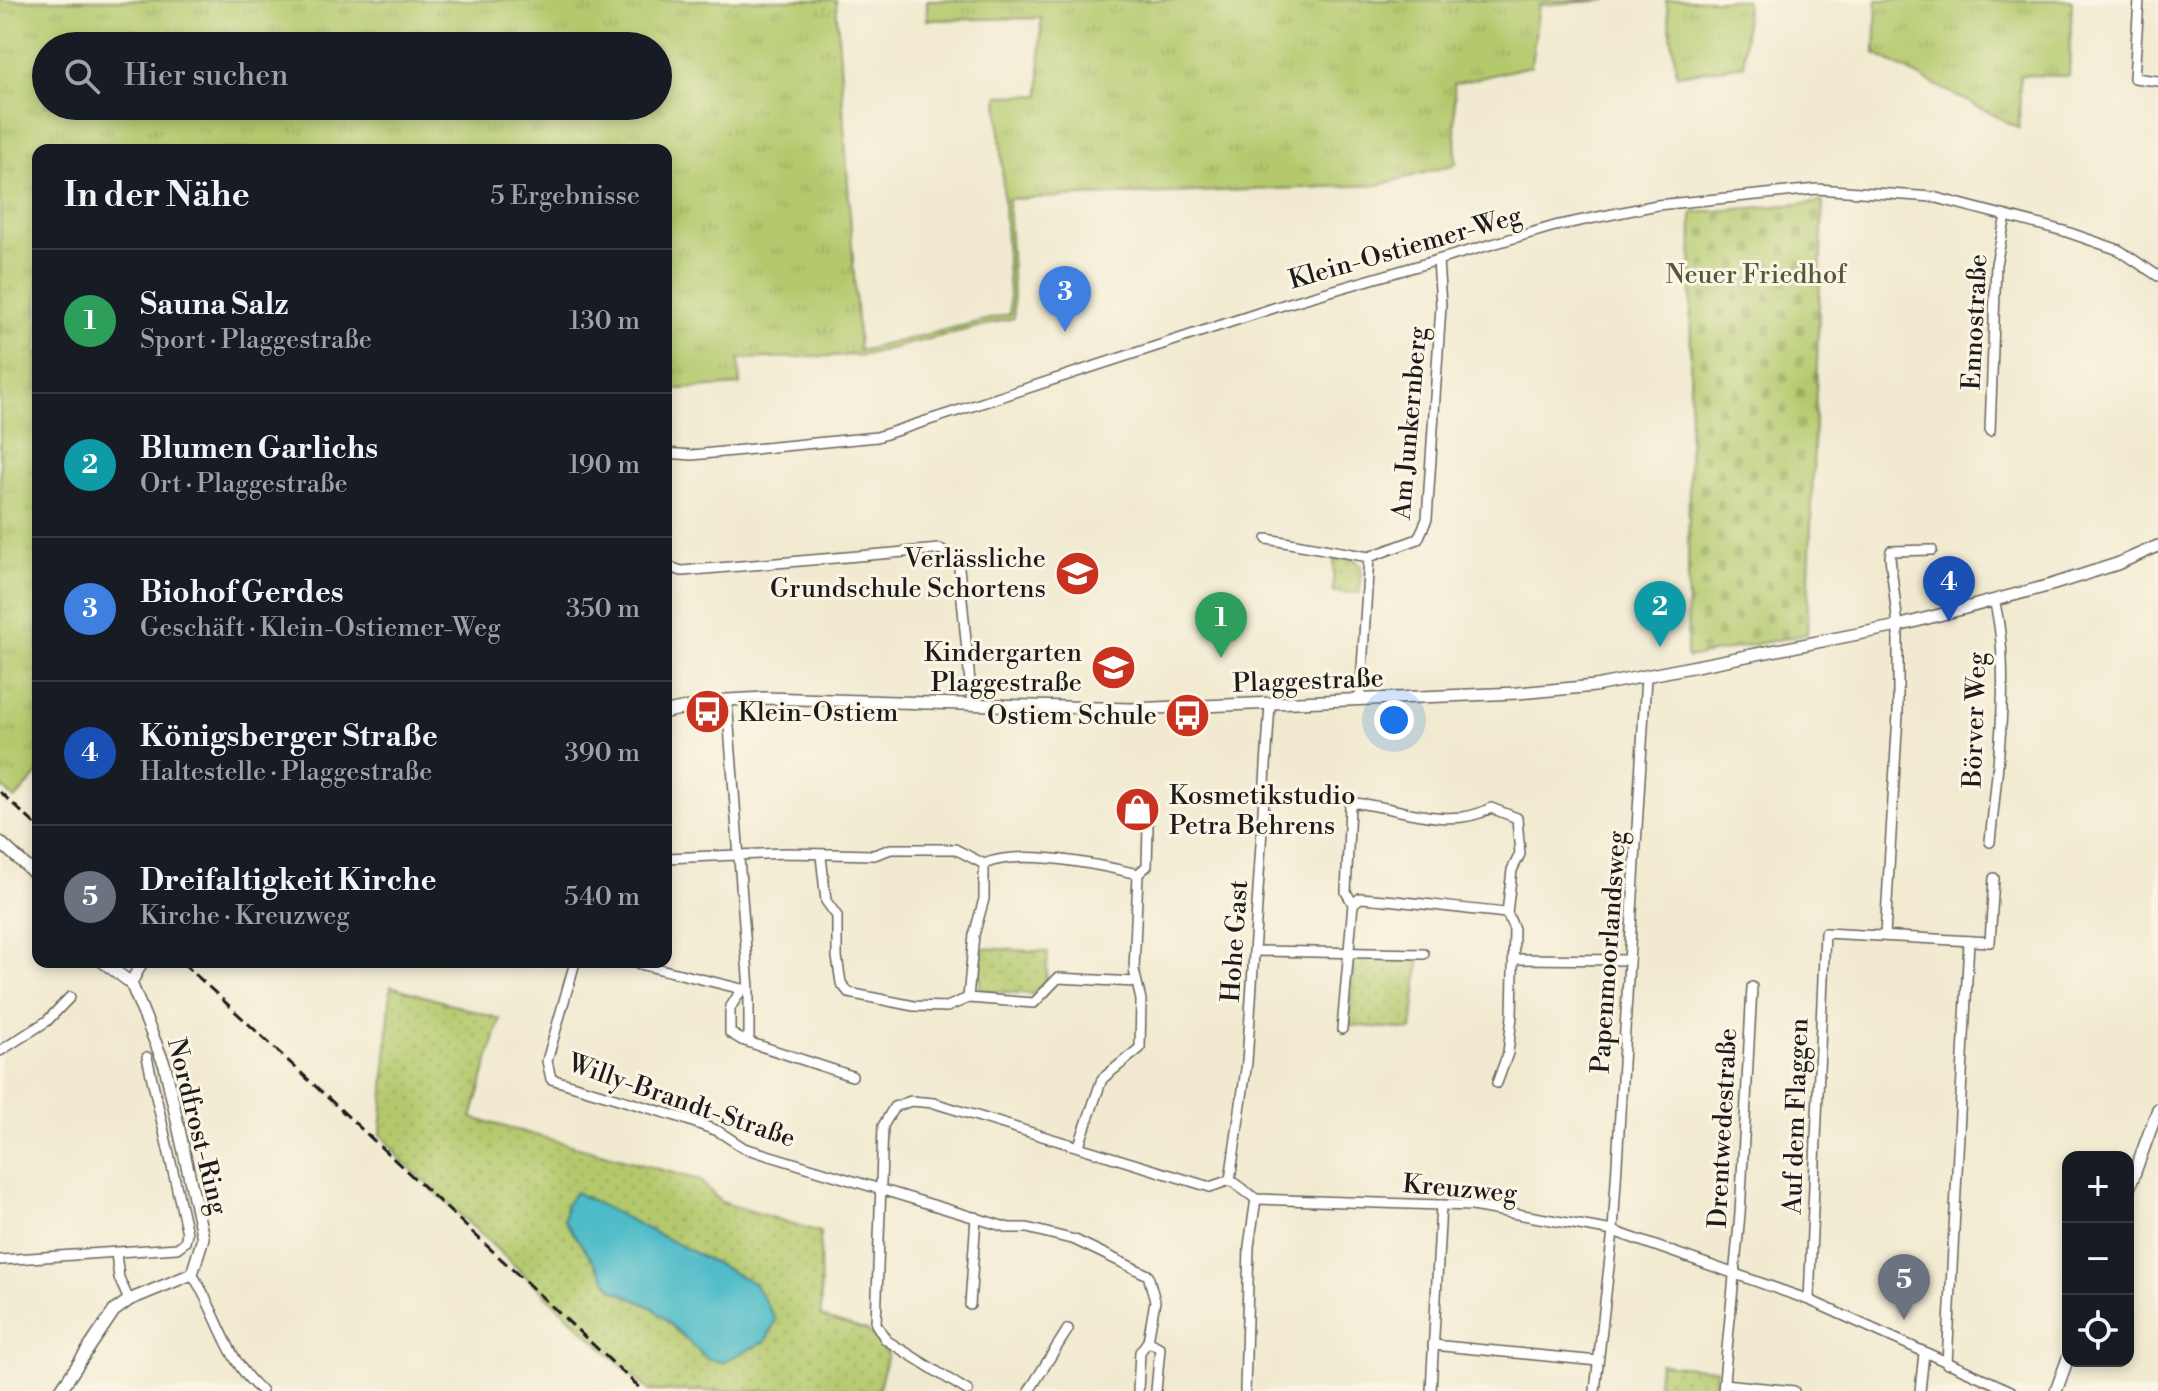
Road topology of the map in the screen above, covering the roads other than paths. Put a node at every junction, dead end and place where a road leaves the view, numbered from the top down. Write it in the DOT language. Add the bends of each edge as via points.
graph roads {
  1 [pos="2139,0"];
  2 [pos="2158,81"];
  3 [pos="2006,216"];
  4 [pos="1438,260"];
  5 [pos="2158,276"];
  6 [pos="1990,431"];
  7 [pos="672,453"];
  8 [pos="1267,539"];
  9 [pos="2158,546"];
  10 [pos="1932,550"];
  11 [pos="1369,557"];
  12 [pos="672,568"];
  13 [pos="1994,600"];
  14 [pos="1898,626"];
  15 [pos="1646,677"];
  16 [pos="727,700"];
  17 [pos="1360,700"];
  18 [pos="972,703"];
  19 [pos="1270,704"];
  20 [pos="672,711"];
  21 [pos="1148,827"];
  22 [pos="0,842"];
  23 [pos="1990,842"];
  24 [pos="738,855"];
  25 [pos="821,856"];
  26 [pos="672,858"];
  27 [pos="984,864"];
  28 [pos="32,871"];
  29 [pos="1138,874"];
  30 [pos="1994,878"];
  31 [pos="1353,904"];
  32 [pos="1507,913"];
  33 [pos="1885,936"];
  34 [pos="1969,941"];
  35 [pos="1256,951"];
  36 [pos="1347,952"];
  37 [pos="1424,954"];
  38 [pos="1515,959"];
  39 [pos="1629,960"];
  40 [pos="111,968"];
  41 [pos="139,968"];
  42 [pos="573,968"];
  43 [pos="656,968"];
  44 [pos="1135,982"];
  45 [pos="131,983"];
  46 [pos="1752,987"];
  47 [pos="745,989"];
  48 [pos="70,997"];
  49 [pos="968,998"];
  50 [pos="1342,1029"];
  51 [pos="742,1040"];
  52 [pos="0,1051"];
  53 [pos="147,1057"];
  54 [pos="852,1076"];
  55 [pos="1497,1083"];
  56 [pos="2158,1109"];
  57 [pos="1079,1145"];
  58 [pos="2134,1175"];
  59 [pos="1230,1180"];
  60 [pos="880,1188"];
  61 [pos="1256,1199"];
  62 [pos="1441,1205"];
  63 [pos="976,1217"];
  64 [pos="1613,1231"];
  65 [pos="116,1253"];
  66 [pos="0,1260"];
  67 [pos="1736,1272"];
  68 [pos="192,1274"];
  69 [pos="129,1300"];
  70 [pos="1809,1300"];
  71 [pos="970,1305"];
  72 [pos="1068,1329"];
  73 [pos="1148,1341"];
  74 [pos="1433,1345"];
  75 [pos="1924,1353"];
  76 [pos="1598,1361"];
  77 [pos="1947,1364"];
  78 [pos="2065,1367"];
  79 [pos="1724,1388"];
  80 [pos="60,1391"];
  81 [pos="262,1391"];
  82 [pos="968,1391"];
  83 [pos="1029,1391"];
  84 [pos="1138,1391"];
  85 [pos="1156,1391"];
  86 [pos="1245,1391"];
  87 [pos="1431,1391"];
  88 [pos="1595,1391"];
  89 [pos="1794,1391"];
  90 [pos="1920,1391"];
  91 [pos="2011,1391"];
  92 [pos="2056,1391"];
  1 -- 2 [label="street" via="2134,78"];
  3 -- 4 [label="street, Klein-Ostiemer-Weg" via="1933,197 1817,189 1657,205 1555,226"];
  3 -- 5 [label="street, Klein-Ostiemer-Weg" via="2119,250"];
  3 -- 6 [label="street, Ennostraße" via="1996,264"];
  4 -- 7 [label="street, Klein-Ostiemer-Weg" via="1126,354 877,437"];
  4 -- 11 [label="street, Am Junkernberg" via="1441,306 1425,530 1418,539"];
  8 -- 11 [label="street"];
  9 -- 13 [label="street, Plaggestraße" via="2117,564"];
  10 -- 14 [label="street" via="1891,551"];
  11 -- 17 [label="street"];
  12 -- 18 [label="street" via="940,549 955,557 959,568"];
  13 -- 14 [label="street, Plaggestraße"];
  13 -- 23 [label="street, Börver Weg" via="2000,657"];
  14 -- 15 [label="street, Plaggestraße"];
  14 -- 33 [label="street"];
  15 -- 17 [label="street, Plaggestraße" via="1518,693"];
  15 -- 39 [label="street, Papenmoorlandsweg"];
  16 -- 18 [label="street, Plaggestraße"];
  16 -- 20 [label="street, Plaggestraße"];
  16 -- 24 [label="street"];
  17 -- 19 [label="street, Plaggestraße"];
  18 -- 19 [label="street, Plaggestraße" via="1130,709"];
  19 -- 35 [label="street, Hohe Gast"];
  21 -- 29 [label="street" via="1147,866"];
  22 -- 28 [label="street"];
  24 -- 25 [label="street"];
  24 -- 26 [label="street"];
  24 -- 47 [label="street"];
  25 -- 27 [label="street" via="955,849"];
  25 -- 49 [label="street" via="826,901 837,916 841,983 849,993 914,1006 947,1007"];
  27 -- 29 [label="street" via="998,858 1063,861"];
  27 -- 49 [label="street" via="984,899 974,935"];
  29 -- 44 [label="street"];
  30 -- 34 [label="street" via="1990,942"];
  31 -- 32 [label="street" via="1360,898 1399,900"];
  31 -- 32 [label="street" via="1346,892 1348,812 1355,803 1460,818 1491,808 1517,818 1520,854 1512,870"];
  31 -- 36 [label="street"];
  32 -- 38 [label="street" via="1514,929"];
  33 -- 34 [label="street"];
  33 -- 70 [label="street, Auf dem Flaggen" via="1825,933"];
  34 -- 77 [label="street"];
  35 -- 36 [label="street"];
  35 -- 59 [label="street, Hohe Gast"];
  36 -- 37 [label="street"];
  36 -- 50 [label="street"];
  38 -- 39 [label="street"];
  38 -- 55 [label="street" via="1508,1053"];
  39 -- 64 [label="street, Papenmoorlandsweg"];
  40 -- 45 [label="street"];
  41 -- 45 [label="street"];
  42 -- 60 [label="street, Willy-Brandt-Straße" via="547,1061 551,1079 679,1117 718,1131 744,1148"];
  43 -- 47 [label="street"];
  44 -- 49 [label="street" via="1058,978 1034,1003"];
  44 -- 57 [label="street" via="1141,1000 1140,1048 1102,1079"];
  45 -- 68 [label="street, Nordfrost-Ring" via="165,1066 203,1238"];
  46 -- 67 [label="street, Drentwedestraße"];
  47 -- 51 [label="street" via="749,1037"];
  47 -- 51 [label="street" via="733,999 729,1019 730,1033"];
  48 -- 52 [label="street" via="47,1021"];
  51 -- 54 [label="street"];
  53 -- 65 [label="street" via="187,1233 177,1248"];
  56 -- 58 [label="street"];
  57 -- 59 [label="street" via="1210,1187"];
  57 -- 60 [label="street" via="911,1101 894,1107 883,1126"];
  59 -- 61 [label="street"];
  60 -- 63 [label="street"];
  60 -- 82 [label="street" via="876,1324 886,1340"];
  61 -- 62 [label="street, Kreuzweg"];
  61 -- 86 [label="street" via="1249,1246"];
  62 -- 64 [label="street, Kreuzweg"];
  62 -- 74 [label="street"];
  63 -- 71 [label="street"];
  63 -- 73 [label="street" via="1075,1240 1148,1275 1155,1301"];
  64 -- 67 [label="street, Kreuzweg"];
  64 -- 76 [label="street, Papenmoorlandsweg"];
  65 -- 66 [label="street"];
  65 -- 69 [label="street"];
  67 -- 70 [label="street, Kreuzweg"];
  67 -- 79 [label="street, Drentwedestraße"];
  68 -- 69 [label="street"];
  68 -- 81 [label="street" via="212,1304 234,1356"];
  69 -- 80 [label="street" via="114,1311"];
  70 -- 75 [label="street, Kreuzweg"];
  72 -- 83 [label="street"];
  73 -- 84 [label="street" via="1140,1352"];
  73 -- 85 [label="street" via="1160,1348"];
  74 -- 76 [label="street"];
  74 -- 87 [label="street"];
  75 -- 77 [label="street, Kreuzweg"];
  75 -- 90 [label="street"];
  76 -- 88 [label="street, Papenmoorlandsweg"];
  77 -- 91 [label="street, Kreuzweg"];
  78 -- 92 [label="street"];
  79 -- 89 [label="street"];
}
